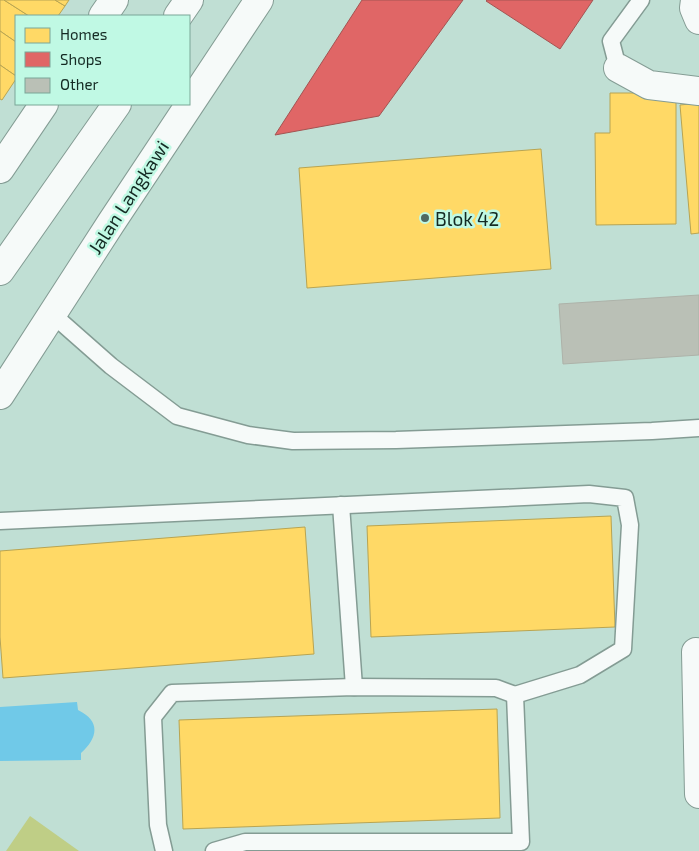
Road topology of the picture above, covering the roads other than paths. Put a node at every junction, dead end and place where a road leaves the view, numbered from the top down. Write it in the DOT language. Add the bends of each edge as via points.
graph roads {
  1 [pos="114,0"];
  2 [pos="189,0"];
  3 [pos="259,0"];
  4 [pos="641,0"];
  5 [pos="695,0"];
  6 [pos="104,15"];
  7 [pos="179,15"];
  8 [pos="699,20"];
  9 [pos="618,68"];
  10 [pos="699,91"];
  11 [pos="190,103"];
  12 [pos="43,105"];
  13 [pos="116,105"];
  14 [pos="189,105"];
  15 [pos="0,170"];
  16 [pos="0,271"];
  17 [pos="52,314"];
  18 [pos="0,395"];
  19 [pos="699,428"];
  20 [pos="341,506"];
  21 [pos="0,521"];
  22 [pos="696,652"];
  23 [pos="354,687"];
  24 [pos="515,695"];
  25 [pos="699,794"];
  26 [pos="521,847"];
  27 [pos="164,851"];
  28 [pos="214,851"];
  1 -- 6 [label="street"];
  2 -- 7 [label="street"];
  3 -- 11 [label="street, Jalan Langkawi"];
  4 -- 9 [label="lane" via="611,41"];
  5 -- 8 [label="street" via="694,8"];
  9 -- 10 [label="street" via="649,85"];
  12 -- 15 [label="street"];
  13 -- 16 [label="street"];
  14 -- 17 [label="street, Jalan Langkawi"];
  17 -- 18 [label="street, Jalan Langkawi"];
  17 -- 19 [label="lane" via="111,366 176,416 248,435 293,441 331,441"];
  20 -- 21 [label="lane"];
  20 -- 23 [label="lane"];
  20 -- 24 [label="lane" via="589,494 625,498 630,525 622,649 580,675"];
  22 -- 25 [label="street"];
  23 -- 24 [label="lane" via="496,688"];
  23 -- 27 [label="lane" via="172,693 154,717 158,825"];
  24 -- 26 [label="lane"];
  26 -- 28 [label="lane" via="245,842"];
}
